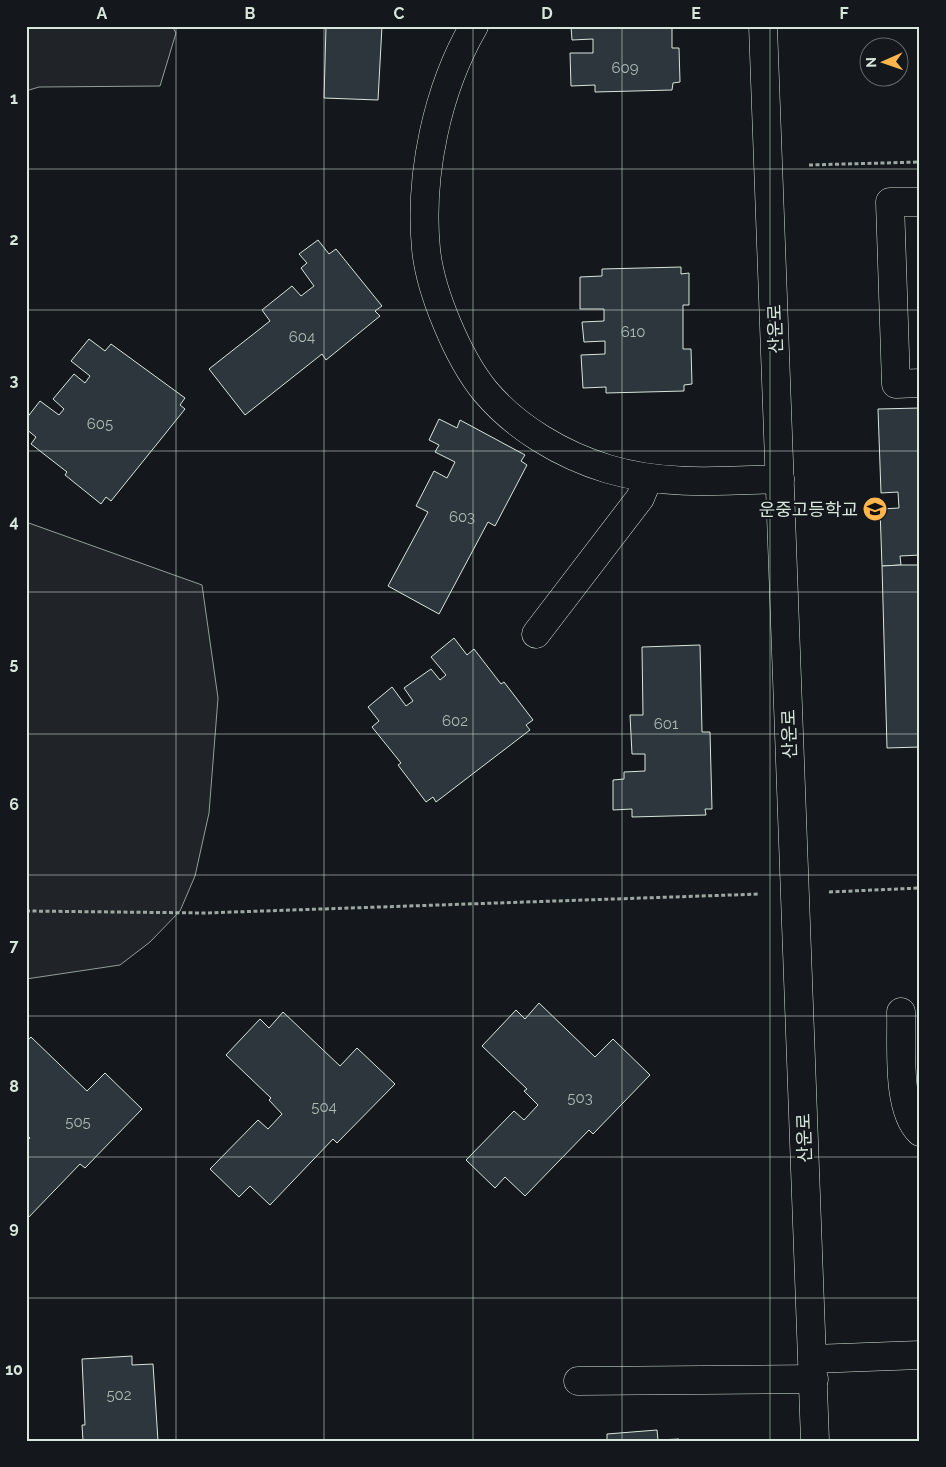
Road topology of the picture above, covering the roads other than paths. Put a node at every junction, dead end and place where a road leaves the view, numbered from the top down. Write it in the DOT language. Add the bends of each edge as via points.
graph roads {
  1 [pos="474,26"];
  2 [pos="763,26"];
  3 [pos="920,202"];
  4 [pos="920,383"];
  5 [pos="648,479"];
  6 [pos="780,479"];
  7 [pos="536,634"];
  8 [pos="901,1012"];
  9 [pos="920,1132"];
  10 [pos="920,1356"];
  11 [pos="813,1369"];
  12 [pos="578,1381"];
  13 [pos="816,1441"];
  1 -- 5 [label="street" via="449,82 435,128 428,170 426,250 433,284 447,324 484,390 508,413 542,439 574,456 607,469"];
  2 -- 6 [label="street, 산운로"];
  3 -- 4 [label="street" via="890,202 896,384"];
  5 -- 6 [label="street" via="682,482"];
  5 -- 7 [label="street" via="640,498"];
  6 -- 11 [label="street, 산운로"];
  8 -- 9 [label="street" via="904,1105 912,1124"];
  10 -- 11 [label="street"];
  11 -- 12 [label="street"];
  11 -- 13 [label="street, 산운로"];
}
